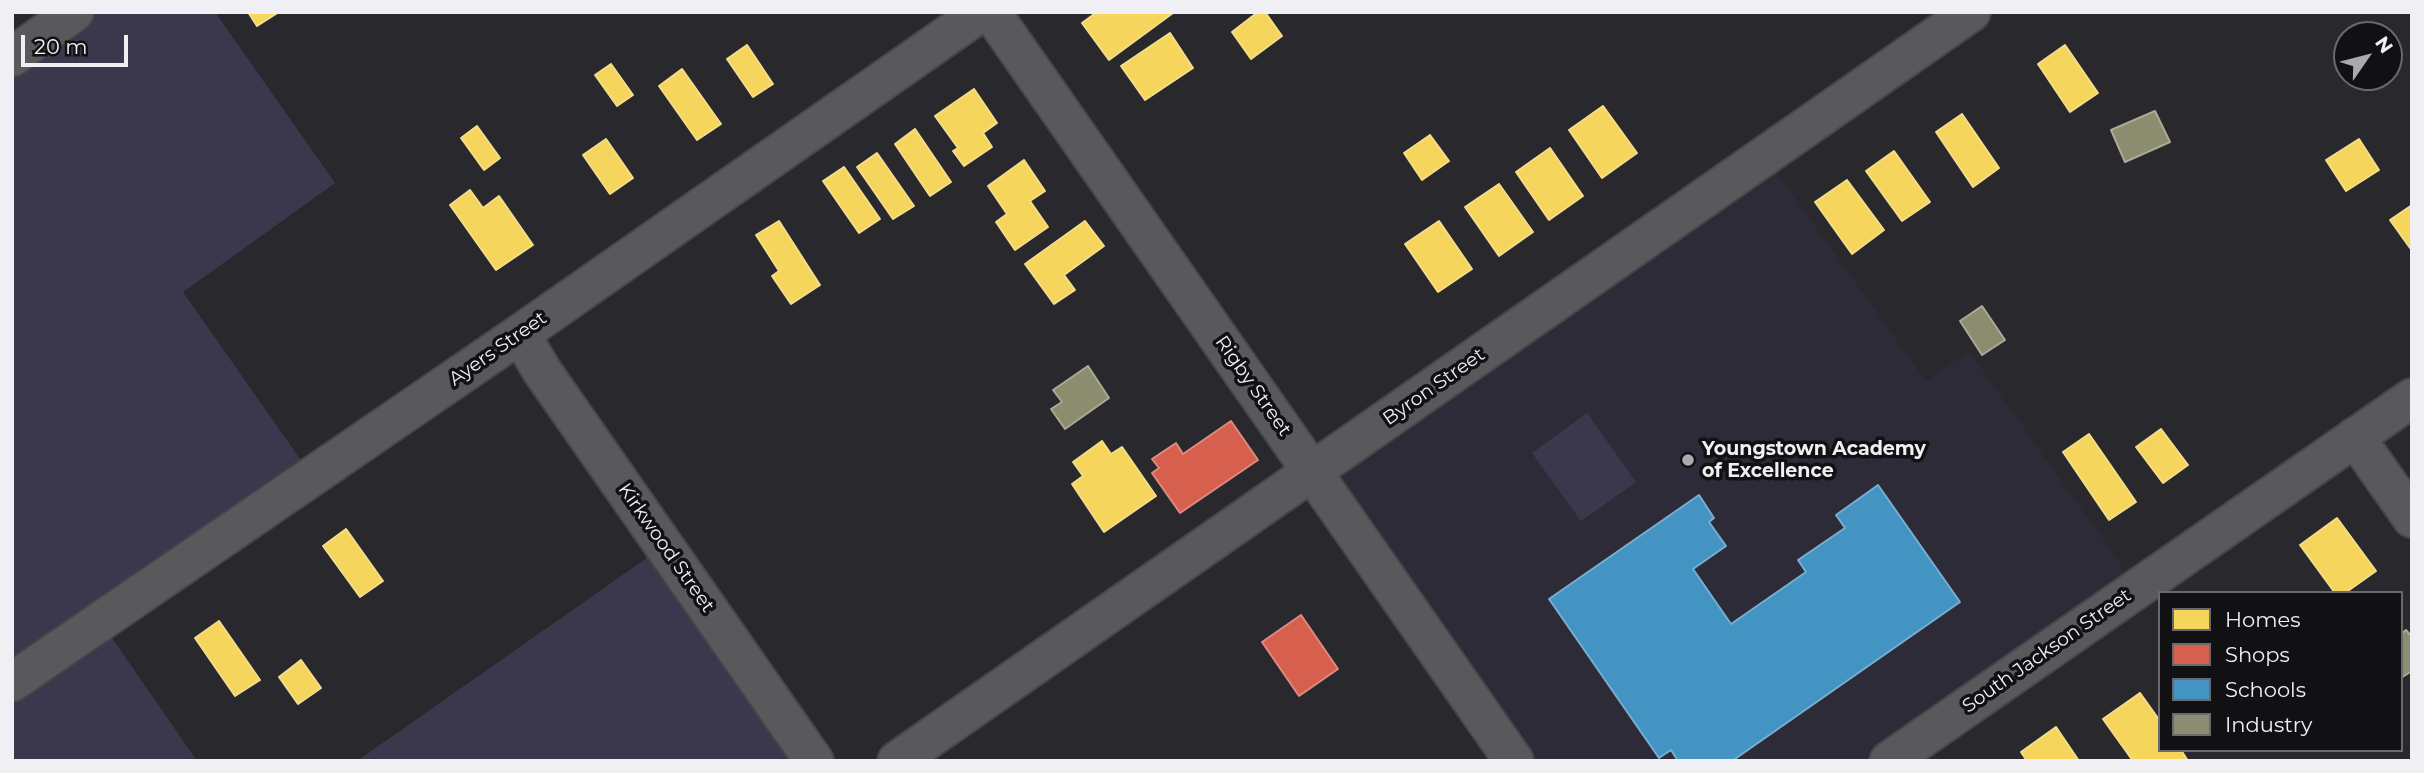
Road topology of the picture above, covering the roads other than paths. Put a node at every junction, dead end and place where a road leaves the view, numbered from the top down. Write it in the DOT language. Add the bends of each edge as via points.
graph roads {
  1 [pos="75,12"];
  2 [pos="981,12"];
  3 [pos="992,12"];
  4 [pos="1971,12"];
  5 [pos="12,57"];
  6 [pos="520,334"];
  7 [pos="2412,398"];
  8 [pos="2355,437"];
  9 [pos="1312,471"];
  10 [pos="2412,519"];
  11 [pos="12,682"];
  12 [pos="814,761"];
  13 [pos="897,761"];
  14 [pos="1514,761"];
  15 [pos="1889,761"];
  1 -- 5 [label="street"];
  2 -- 6 [label="street, Ayers Street"];
  3 -- 9 [label="street, Rigby Street"];
  4 -- 9 [label="street, Byron Street"];
  6 -- 11 [label="street, Ayers Street"];
  6 -- 12 [label="street, Kirkwood Street"];
  7 -- 8 [label="street, South Jackson Street"];
  8 -- 10 [label="street"];
  8 -- 15 [label="street, South Jackson Street"];
  9 -- 13 [label="street, Byron Street"];
  9 -- 14 [label="street, Rigby Street"];
}
